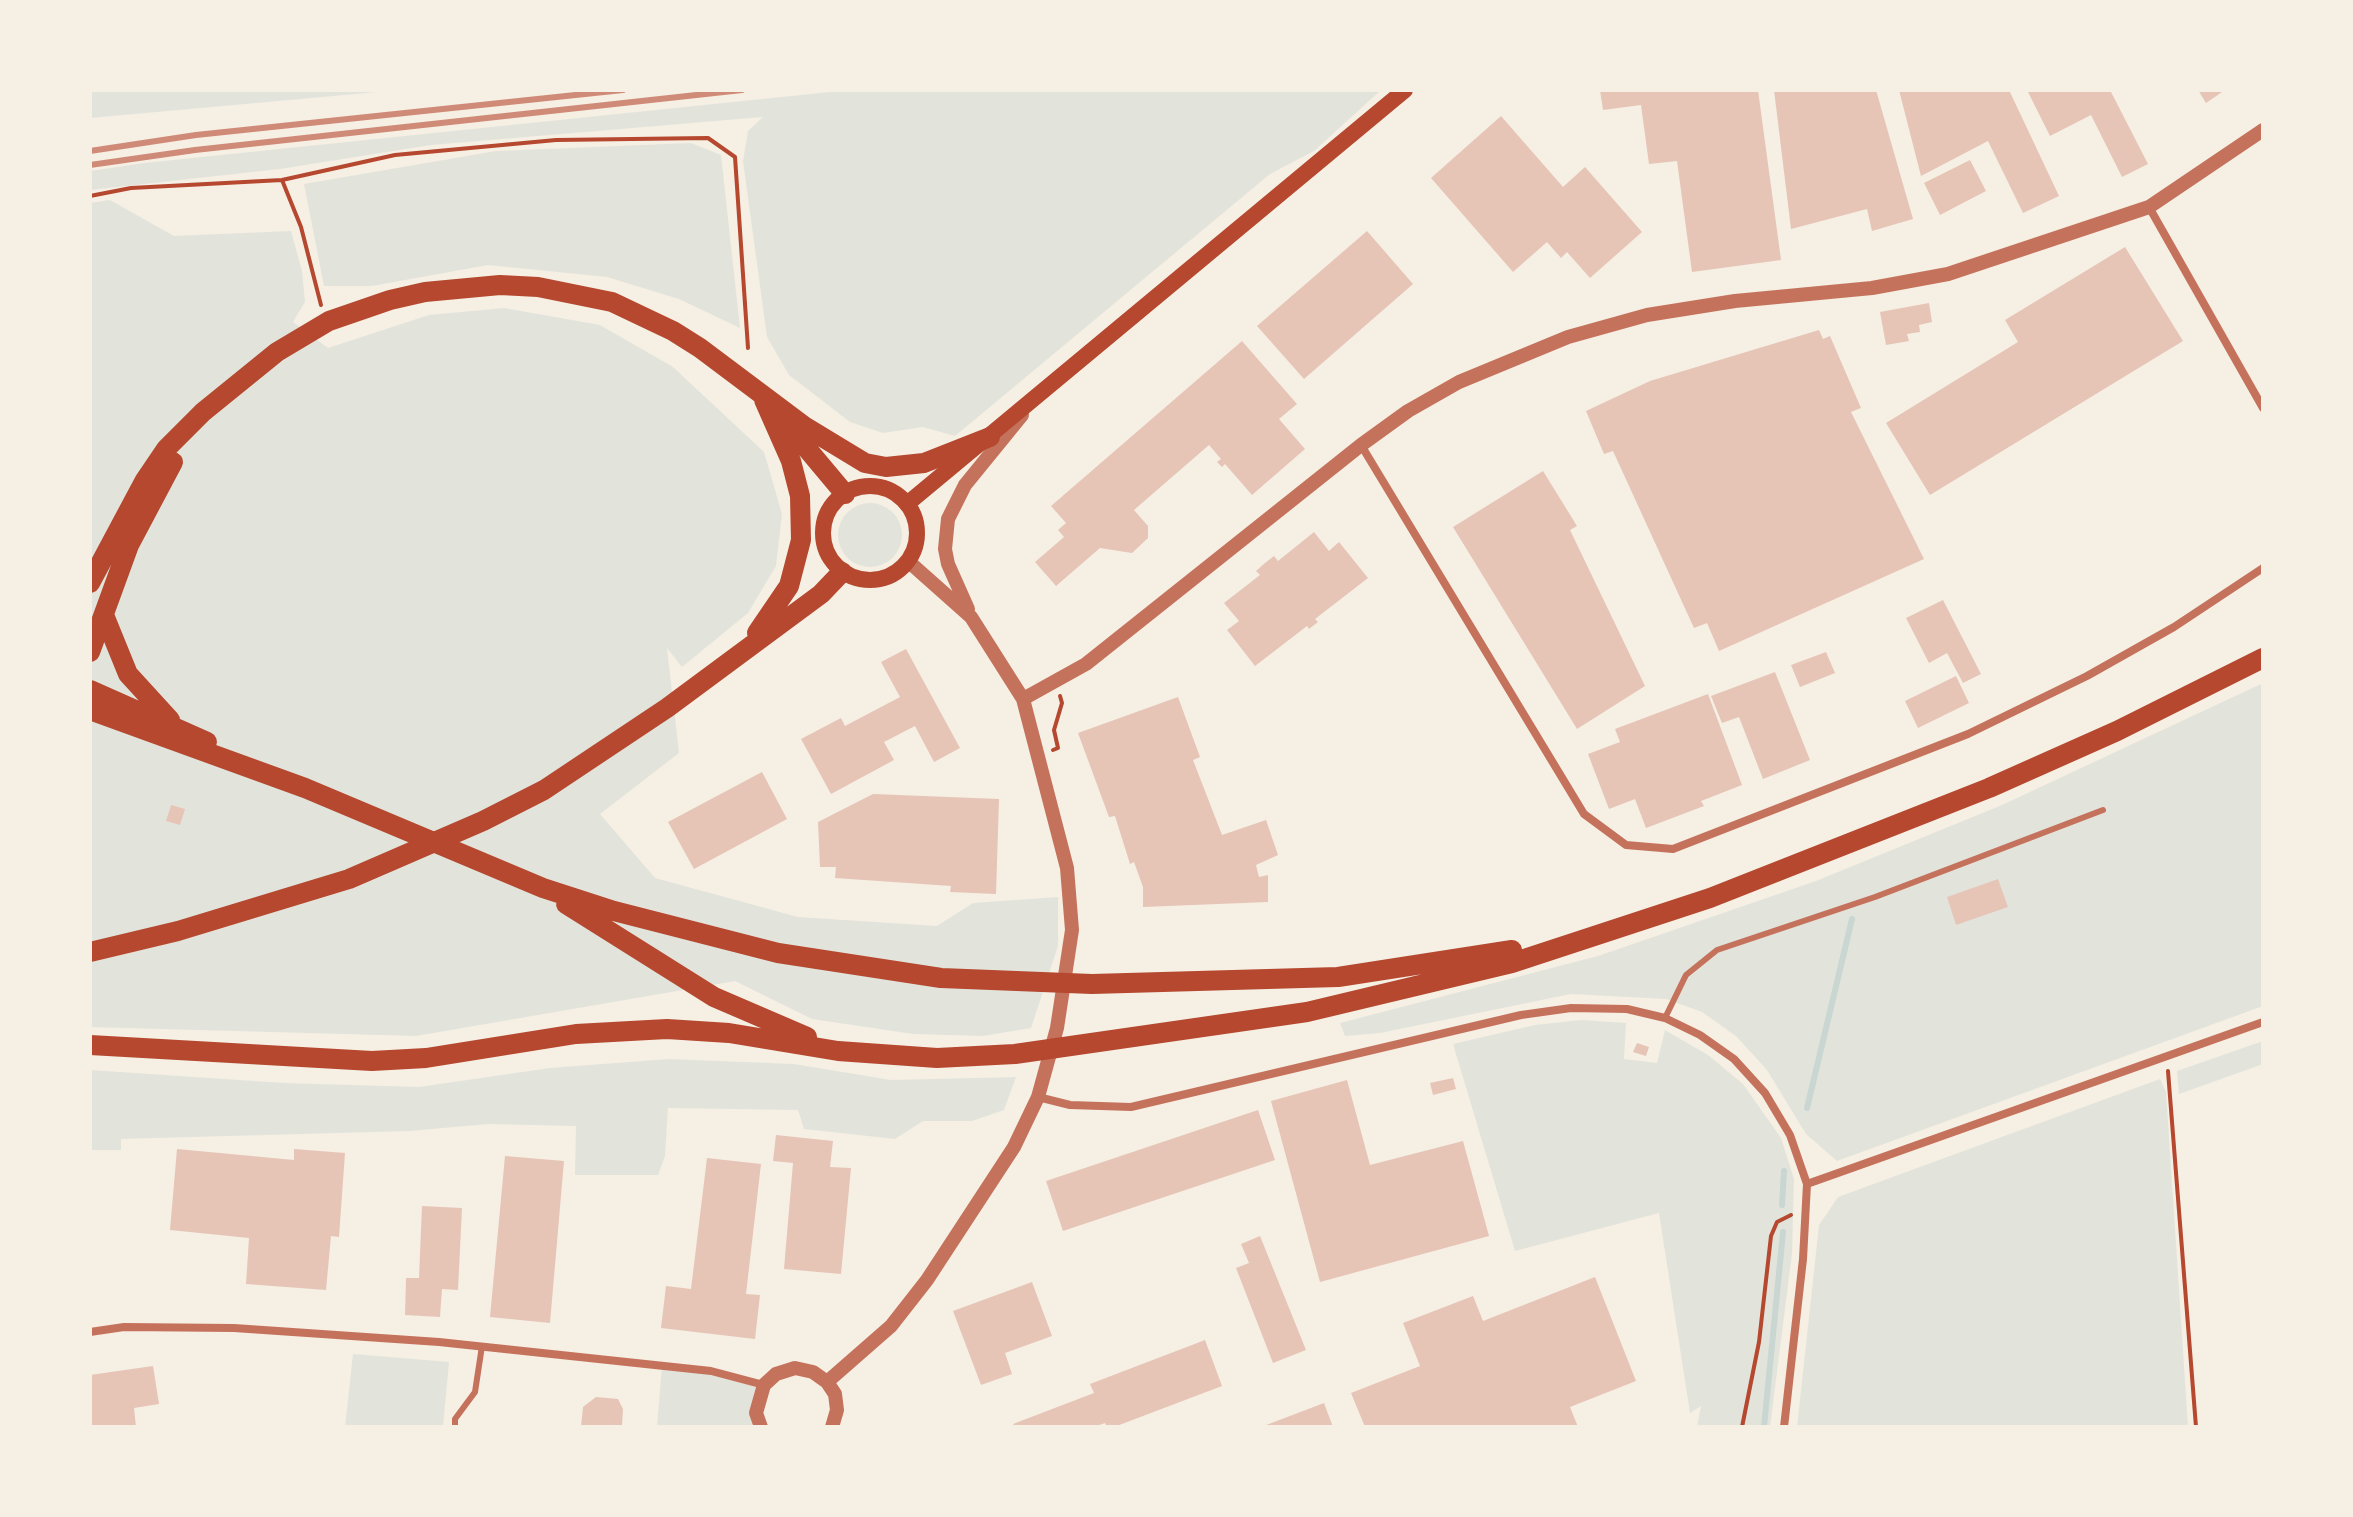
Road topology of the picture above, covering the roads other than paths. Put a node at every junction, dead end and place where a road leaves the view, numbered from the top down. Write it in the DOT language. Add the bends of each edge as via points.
graph roads {
  1 [pos="1405,90"];
  2 [pos="2263,130"];
  3 [pos="2149,207"];
  4 [pos="228,393"];
  5 [pos="763,396"];
  6 [pos="1034,401"];
  7 [pos="2263,408"];
  8 [pos="990,437"];
  9 [pos="1361,445"];
  10 [pos="845,494"];
  11 [pos="907,504"];
  12 [pos="908,561"];
  13 [pos="2263,568"];
  14 [pos="842,572"];
  15 [pos="92,577"];
  16 [pos="104,615"];
  17 [pos="971,617"];
  18 [pos="90,652"];
  19 [pos="2263,658"];
  20 [pos="721,669"];
  21 [pos="90,690"];
  22 [pos="1023,699"];
  23 [pos="90,710"];
  24 [pos="178,729"];
  25 [pos="305,788"];
  26 [pos="2103,810"];
  27 [pos="543,888"];
  28 [pos="1603,933"];
  29 [pos="90,951"];
  30 [pos="1665,1018"];
  31 [pos="2263,1022"];
  32 [pos="90,1045"];
  33 [pos="865,1054"];
  34 [pos="1038,1097"];
  35 [pos="1807,1184"];
  36 [pos="90,1332"];
  37 [pos="482,1346"];
  38 [pos="827,1382"];
  39 [pos="764,1385"];
  40 [pos="455,1427"];
  41 [pos="761,1427"];
  42 [pos="832,1427"];
  43 [pos="1784,1427"];
  1 -- 6 [label="main road"];
  2 -- 3 [label="street"];
  3 -- 7 [label="street"];
  3 -- 9 [label="street" via="1948,274 1647,315 1568,337 1459,382"];
  4 -- 5 [label="highway" via="277,352 329,321 390,300 465,287 525,286 612,302 673,331"];
  4 -- 15 [label="highway" via="159,459"];
  4 -- 16 [label="highway" via="160,482 129,545"];
  5 -- 8 [label="highway" via="865,463 886,467 924,463"];
  5 -- 10 [label="highway"];
  5 -- 20 [label="highway" via="791,461 800,496 801,540 796,569 779,605"];
  6 -- 8 [label="main road"];
  6 -- 17 [label="street" via="965,485 948,519 948,564"];
  8 -- 11 [label="main road"];
  9 -- 13 [label="street" via="1584,814 1626,845 1673,849 1968,734 2149,641"];
  9 -- 22 [label="street" via="1086,664"];
  10 -- 11 [label="main road" via="878,487"];
  10 -- 14 [label="main road" via="829,510 823,532 827,554"];
  11 -- 12 [label="main road" via="918,533"];
  12 -- 14 [label="main road" via="898,572 870,581"];
  12 -- 17 [label="street"];
  14 -- 20 [label="highway" via="821,594"];
  16 -- 18 [label="highway"];
  16 -- 24 [label="highway" via="128,674"];
  17 -- 22 [label="street"];
  19 -- 28 [label="highway" via="1974,794 1724,893"];
  20 -- 29 [label="highway" via="544,790 416,852 322,888"];
  21 -- 24 [label="highway"];
  22 -- 34 [label="street" via="1067,868 1072,930 1057,1028"];
  23 -- 25 [label="highway"];
  24 -- 25 [label="highway"];
  25 -- 27 [label="highway"];
  26 -- 30 [label="lane" via="1875,897 1717,950 1686,975"];
  27 -- 28 [label="highway" via="778,953 941,978 1027,984 1338,977"];
  27 -- 33 [label="highway" via="714,997 809,1038"];
  28 -- 33 [label="highway" via="1473,973 1334,1006 1015,1054"];
  30 -- 34 [label="street" via="1627,1009 1571,1008 1521,1015 1131,1107 1070,1105"];
  30 -- 35 [label="street" via="1734,1059 1765,1093 1790,1135"];
  31 -- 35 [label="street"];
  32 -- 33 [label="highway" via="387,1061 576,1034 667,1029"];
  34 -- 38 [label="street" via="1014,1147 927,1280 891,1326"];
  35 -- 43 [label="street"];
  36 -- 37 [label="street" via="124,1327 234,1328"];
  37 -- 39 [label="street" via="711,1371"];
  37 -- 40 [label="lane" via="475,1392"];
  38 -- 39 [label="street" via="795,1368"];
  38 -- 42 [label="street" via="837,1410"];
  39 -- 41 [label="street" via="756,1413"];
}
